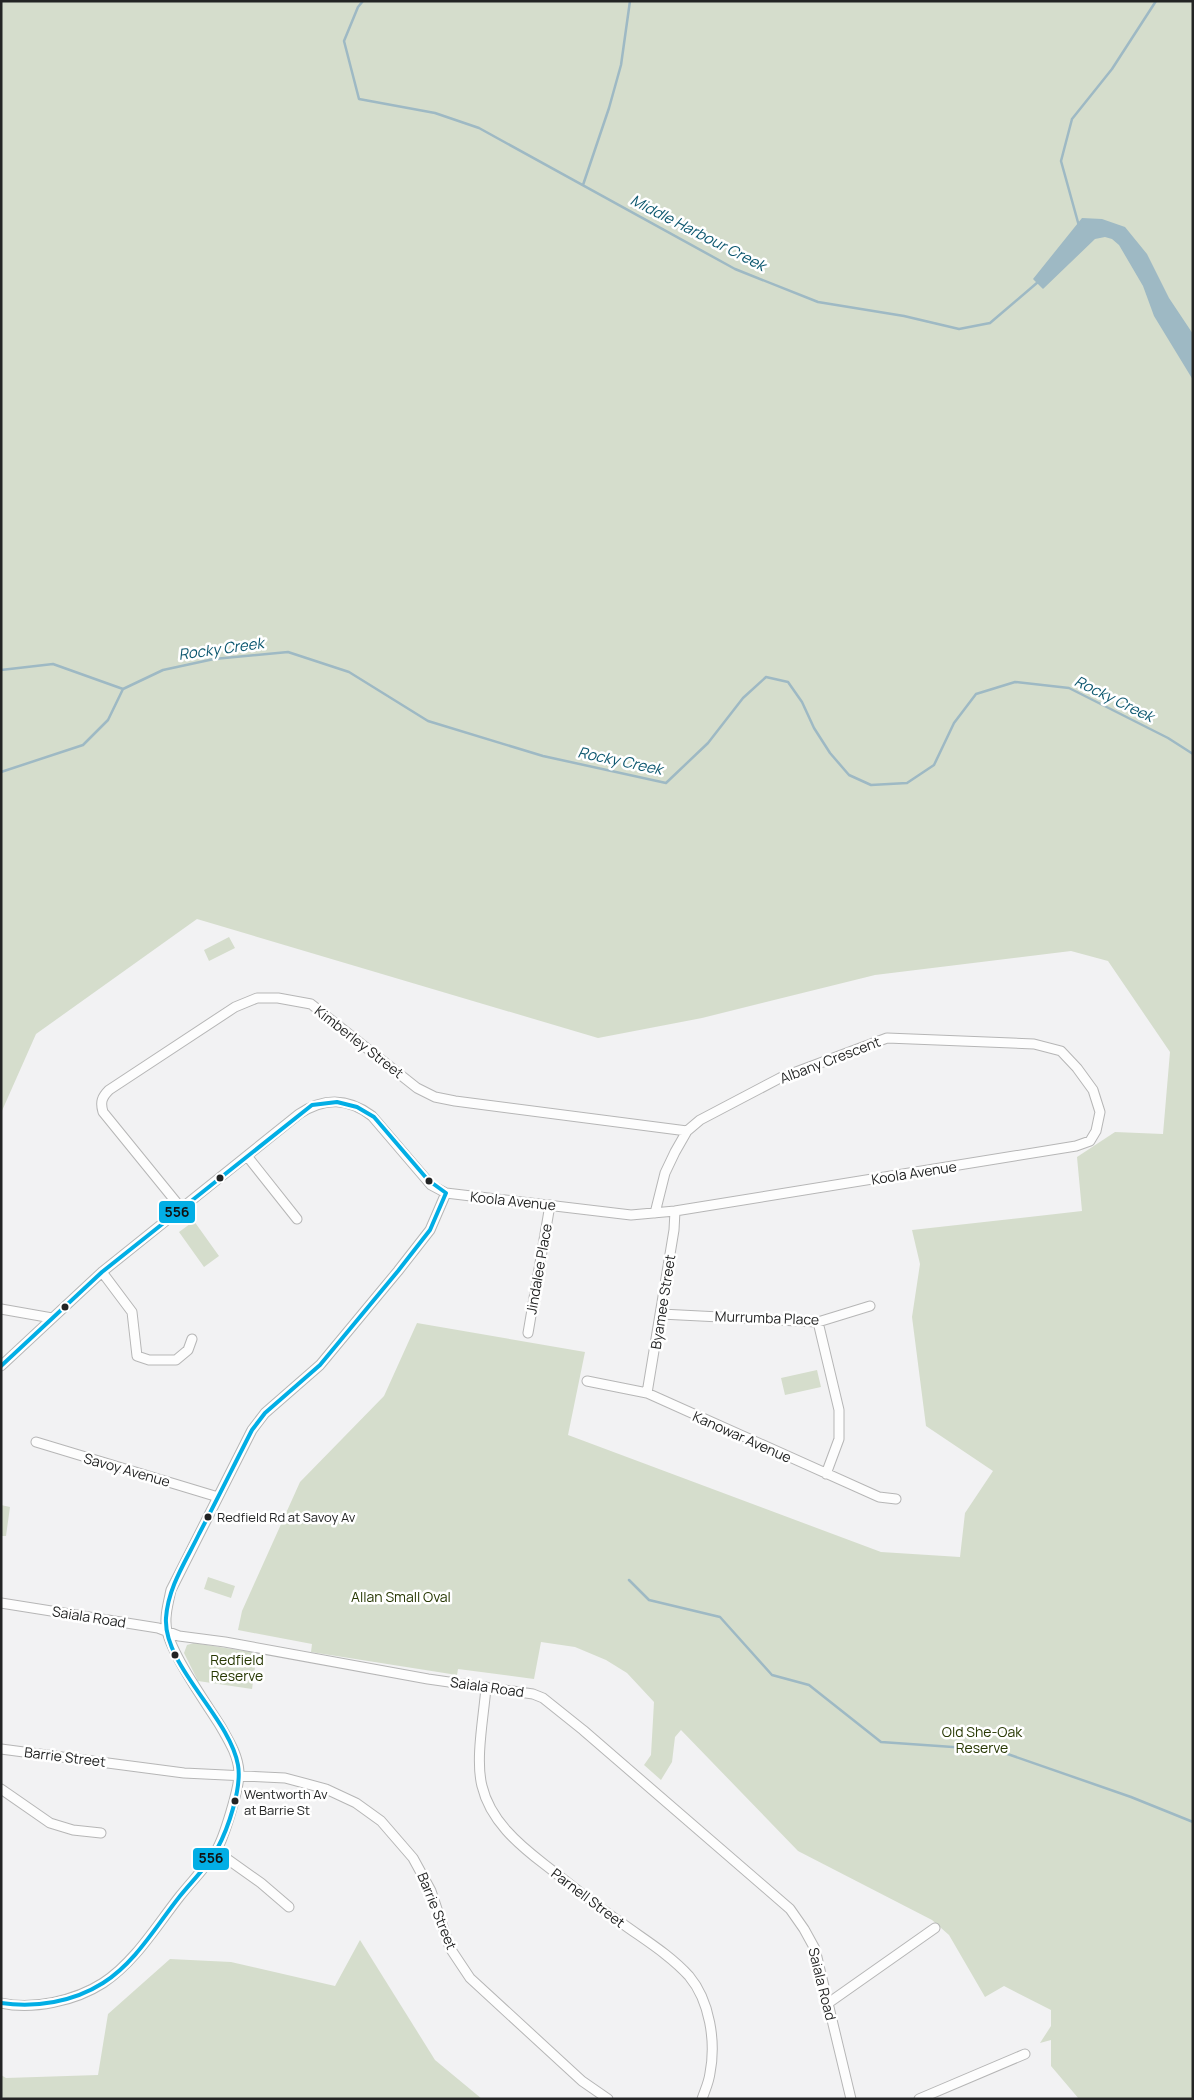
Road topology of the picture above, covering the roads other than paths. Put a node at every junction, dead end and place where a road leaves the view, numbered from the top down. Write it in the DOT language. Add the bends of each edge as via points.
graph roads {
  1 [pos="687,1131"];
  2 [pos="1090,1141"];
  3 [pos="247,1156"];
  4 [pos="446,1193"];
  5 [pos="550,1205"];
  6 [pos="181,1208"];
  7 [pos="675,1211"];
  8 [pos="655,1213"];
  9 [pos="297,1219"];
  10 [pos="102,1272"];
  11 [pos="870,1306"];
  12 [pos="1,1309"];
  13 [pos="661,1314"];
  14 [pos="52,1318"];
  15 [pos="818,1322"];
  16 [pos="528,1333"];
  17 [pos="192,1339"];
  18 [pos="1,1366"];
  19 [pos="587,1381"];
  20 [pos="647,1393"];
  21 [pos="36,1442"];
  22 [pos="826,1474"];
  23 [pos="218,1497"];
  24 [pos="896,1499"];
  25 [pos="1,1603"];
  26 [pos="168,1632"];
  27 [pos="486,1687"];
  28 [pos="1,1749"];
  29 [pos="239,1775"];
  30 [pos="1,1789"];
  31 [pos="101,1833"];
  32 [pos="216,1851"];
  33 [pos="289,1907"];
  34 [pos="935,1928"];
  35 [pos="1,2003"];
  36 [pos="828,2004"];
  37 [pos="1025,2054"];
  38 [pos="608,2099"];
  39 [pos="702,2099"];
  40 [pos="851,2099"];
  41 [pos="919,2099"];
  1 -- 2 [label="street, Albany Crescent" via="713,1112 780,1078 887,1038 1034,1044 1061,1051 1093,1090 1100,1112"];
  1 -- 6 [label="street, Kimberley Street" via="435,1097 410,1083 311,1004 257,998 235,1007 103,1096 103,1112"];
  1 -- 8 [label="street, Albany Crescent" via="665,1173"];
  2 -- 7 [label="street, Koola Avenue" via="966,1165"];
  3 -- 4 [label="street, Koola Avenue" via="312,1106 338,1102 362,1108 372,1116 427,1181"];
  3 -- 6 [label="street, Koola Avenue"];
  3 -- 9 [label="street"];
  4 -- 5 [label="street, Koola Avenue"];
  4 -- 23 [label="street" via="430,1230 398,1272 320,1365 266,1413 252,1430"];
  5 -- 8 [label="street, Koola Avenue" via="631,1215"];
  5 -- 16 [label="street, Jindalee Place"];
  6 -- 10 [label="street, Koola Avenue"];
  7 -- 8 [label="street, Koola Avenue"];
  7 -- 13 [label="street, Byamee Street"];
  10 -- 14 [label="street, Koola Avenue"];
  10 -- 17 [label="street" via="132,1312 137,1356 149,1360 176,1360 188,1350"];
  11 -- 15 [label="street, Murrumba Place"];
  12 -- 14 [label="street"];
  13 -- 15 [label="street, Murrumba Place"];
  13 -- 20 [label="street, Byamee Street"];
  14 -- 18 [label="street, Koola Avenue"];
  15 -- 22 [label="street" via="839,1410 839,1439"];
  19 -- 20 [label="street, Kanowar Avenue"];
  20 -- 22 [label="street, Kanowar Avenue"];
  21 -- 23 [label="street, Savoy Avenue"];
  22 -- 24 [label="street, Kanowar Avenue" via="879,1497"];
  23 -- 26 [label="street" via="172,1590 167,1611"];
  25 -- 26 [label="street, Saiala Road"];
  26 -- 27 [label="street, Saiala Road"];
  26 -- 29 [label="street" via="232,1746"];
  27 -- 36 [label="street, Saiala Road" via="543,1698 790,1909 815,1949"];
  27 -- 39 [label="street, Parnell Street" via="480,1754 482,1786 496,1818 519,1845 621,1924 655,1946 688,1976 700,1992 708,2014 712,2053 710,2074"];
  28 -- 29 [label="street, Barrie Street" via="184,1772"];
  29 -- 32 [label="street"];
  29 -- 38 [label="street, Barrie Street" via="285,1778 312,1784 356,1803 380,1821 424,1874 450,1948 470,1978 582,2081"];
  30 -- 31 [label="street" via="50,1823"];
  32 -- 33 [label="street"];
  32 -- 35 [label="street" via="138,1950 103,1983 80,1995 50,2002"];
  34 -- 36 [label="street"];
  36 -- 40 [label="street, Saiala Road"];
  37 -- 41 [label="street"];
}
